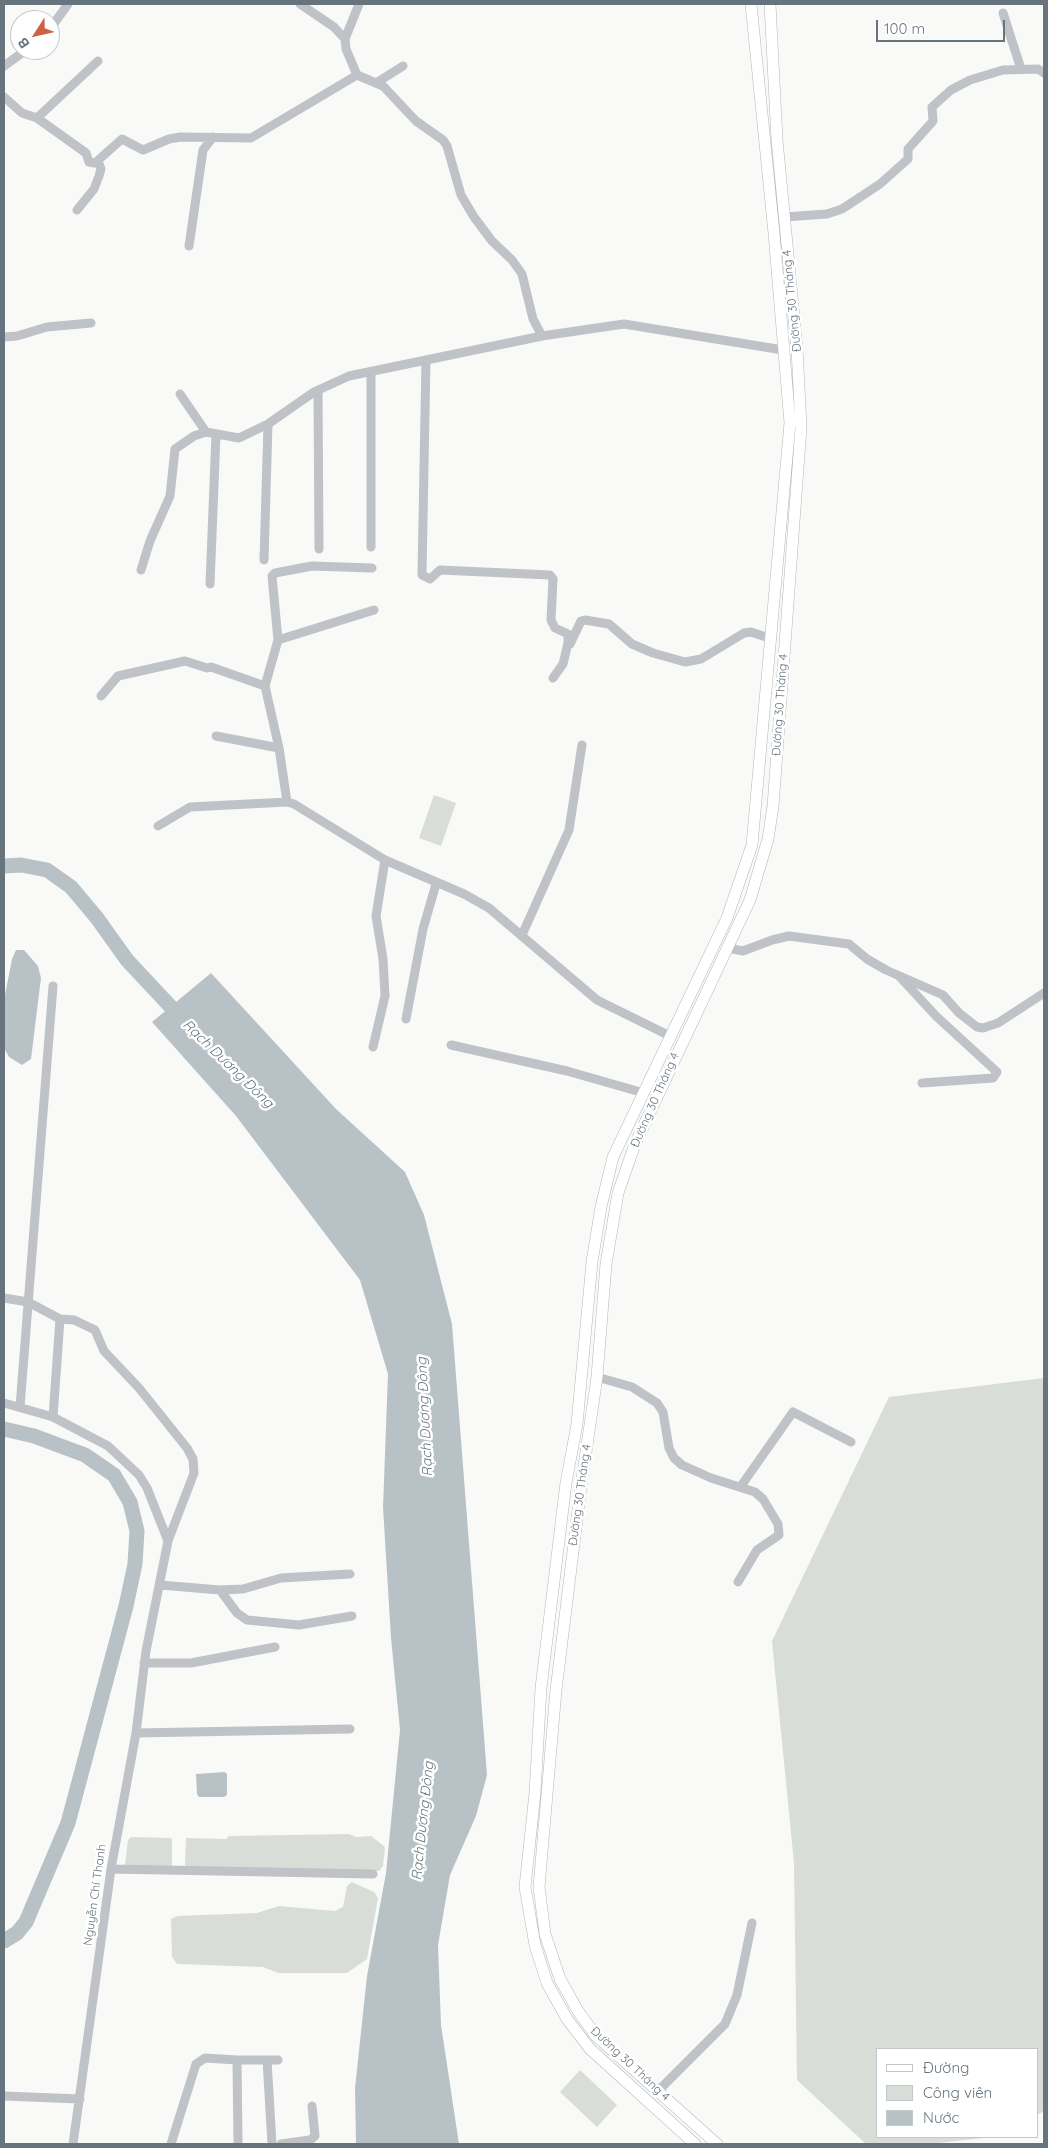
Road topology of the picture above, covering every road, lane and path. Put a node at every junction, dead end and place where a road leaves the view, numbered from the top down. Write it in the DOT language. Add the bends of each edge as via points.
graph roads {
  1 [pos="68,4"];
  2 [pos="300,4"];
  3 [pos="359,4"];
  4 [pos="750,4"];
  5 [pos="770,4"];
  6 [pos="1003,13"];
  7 [pos="60,15"];
  8 [pos="345,39"];
  9 [pos="754,56"];
  10 [pos="773,58"];
  11 [pos="98,61"];
  12 [pos="403,66"];
  13 [pos="1042,68"];
  14 [pos="1021,70"];
  15 [pos="357,76"];
  16 [pos="376,83"];
  17 [pos="4,97"];
  18 [pos="38,118"];
  19 [pos="213,137"];
  20 [pos="98,161"];
  21 [pos="77,210"];
  22 [pos="784,217"];
  23 [pos="189,246"];
  24 [pos="91,323"];
  25 [pos="542,336"];
  26 [pos="4,337"];
  27 [pos="797,349"];
  28 [pos="783,350"];
  29 [pos="426,360"];
  30 [pos="371,372"];
  31 [pos="318,390"];
  32 [pos="180,394"];
  33 [pos="268,424"];
  34 [pos="206,432"];
  35 [pos="216,435"];
  36 [pos="371,547"];
  37 [pos="318,549"];
  38 [pos="264,560"];
  39 [pos="372,568"];
  40 [pos="141,570"];
  41 [pos="210,584"];
  42 [pos="374,610"];
  43 [pos="772,639"];
  44 [pos="278,640"];
  45 [pos="568,646"];
  46 [pos="553,678"];
  47 [pos="768,683"];
  48 [pos="781,684"];
  49 [pos="265,686"];
  50 [pos="102,696"];
  51 [pos="216,736"];
  52 [pos="582,745"];
  53 [pos="279,748"];
  54 [pos="286,802"];
  55 [pos="757,804"];
  56 [pos="773,806"];
  57 [pos="158,826"];
  58 [pos="385,860"];
  59 [pos="436,884"];
  60 [pos="522,934"];
  61 [pos="727,948"];
  62 [pos="899,976"];
  63 [pos="53,986"];
  64 [pos="1044,993"];
  65 [pos="406,1019"];
  66 [pos="670,1036"];
  67 [pos="682,1041"];
  68 [pos="451,1045"];
  69 [pos="373,1047"];
  70 [pos="922,1083"];
  71 [pos="644,1093"];
  72 [pos="592,1262"];
  73 [pos="606,1264"];
  74 [pos="4,1298"];
  75 [pos="28,1302"];
  76 [pos="60,1320"];
  77 [pos="598,1377"];
  78 [pos="4,1403"];
  79 [pos="20,1407"];
  80 [pos="52,1417"];
  81 [pos="851,1442"];
  82 [pos="566,1483"];
  83 [pos="581,1486"];
  84 [pos="741,1486"];
  85 [pos="168,1541"];
  86 [pos="350,1574"];
  87 [pos="738,1582"];
  88 [pos="160,1585"];
  89 [pos="220,1590"];
  90 [pos="352,1616"];
  91 [pos="275,1647"];
  92 [pos="144,1663"];
  93 [pos="541,1688"];
  94 [pos="556,1690"];
  95 [pos="350,1729"];
  96 [pos="136,1733"];
  97 [pos="111,1869"];
  98 [pos="373,1874"];
  99 [pos="525,1887"];
  100 [pos="539,1887"];
  101 [pos="752,1923"];
  102 [pos="596,2036"];
  103 [pos="588,2045"];
  104 [pos="237,2060"];
  105 [pos="266,2060"];
  106 [pos="278,2060"];
  107 [pos="658,2091"];
  108 [pos="4,2096"];
  109 [pos="80,2099"];
  110 [pos="312,2106"];
  111 [pos="73,2144"];
  112 [pos="171,2144"];
  113 [pos="238,2144"];
  114 [pos="272,2144"];
  115 [pos="281,2144"];
  116 [pos="695,2144"];
  117 [pos="717,2144"];
  1 -- 7 [label="street"];
  2 -- 8 [label="street" via="334,27"];
  3 -- 8 [label="street"];
  4 -- 9 [label="main road, Đường 30 Tháng 4"];
  5 -- 10 [label="main road, Đường 30 Tháng 4"];
  6 -- 14 [label="street"];
  8 -- 15 [label="street"];
  9 -- 10 [label="main road"];
  9 -- 28 [label="main road, Đường 30 Tháng 4" via="765,139"];
  10 -- 22 [label="main road, Đường 30 Tháng 4"];
  11 -- 18 [label="street"];
  12 -- 16 [label="street"];
  13 -- 14 [label="street"];
  14 -- 22 [label="street" via="992,72 944,94 932,107 931,126 908,149 908,158 880,184 842,209 827,214"];
  15 -- 16 [label="street"];
  15 -- 19 [label="street" via="251,138"];
  16 -- 25 [label="street" via="447,146 462,195 474,216 522,274 533,319"];
  17 -- 18 [label="street" via="22,113"];
  18 -- 20 [label="street" via="86,153 89,162"];
  19 -- 20 [label="street" via="169,139 142,150 122,139"];
  19 -- 23 [label="street" via="203,150"];
  20 -- 21 [label="street" via="101,168 94,189"];
  22 -- 27 [label="main road, Đường 30 Tháng 4"];
  24 -- 26 [label="street" via="55,326"];
  25 -- 28 [label="street" via="624,324"];
  25 -- 29 [label="street"];
  27 -- 28 [label="main road"];
  27 -- 48 [label="main road, Đường 30 Tháng 4" via="801,427"];
  28 -- 43 [label="main road, Đường 30 Tháng 4" via="790,423"];
  29 -- 30 [label="street"];
  29 -- 45 [label="street" via="422,575 430,578 440,570 550,574 553,579 551,620 554,628 568,634"];
  30 -- 31 [label="street" via="349,376"];
  30 -- 36 [label="street"];
  31 -- 33 [label="street"];
  31 -- 37 [label="street"];
  32 -- 34 [label="street"];
  33 -- 35 [label="street" via="239,438"];
  33 -- 38 [label="street"];
  34 -- 35 [label="street"];
  34 -- 40 [label="street" via="175,449 170,496"];
  35 -- 41 [label="street"];
  39 -- 44 [label="street" via="319,566 275,573 272,580"];
  42 -- 44 [label="street"];
  43 -- 45 [label="street" via="744,633 701,659 685,662 632,644 609,624 584,620"];
  43 -- 47 [label="main road, Đường 30 Tháng 4"];
  44 -- 49 [label="street"];
  45 -- 46 [label="street" via="560,671"];
  47 -- 48 [label="main road"];
  47 -- 55 [label="main road, Đường 30 Tháng 4"];
  48 -- 56 [label="main road, Đường 30 Tháng 4"];
  49 -- 50 [label="street" via="185,661 118,676"];
  49 -- 53 [label="street"];
  51 -- 53 [label="street"];
  52 -- 60 [label="street" via="570,830"];
  53 -- 54 [label="street"];
  54 -- 57 [label="street" via="190,807"];
  54 -- 58 [label="street" via="304,809"];
  55 -- 56 [label="main road"];
  55 -- 66 [label="main road, Đường 30 Tháng 4" via="752,844 741,882"];
  56 -- 61 [label="main road, Đường 30 Tháng 4" via="768,840 750,900"];
  58 -- 59 [label="street"];
  58 -- 69 [label="street" via="376,916 385,996"];
  59 -- 60 [label="street" via="472,899"];
  59 -- 65 [label="street" via="423,929"];
  60 -- 66 [label="street" via="597,1000"];
  61 -- 62 [label="street" via="743,951 789,936 838,941 849,944 867,959"];
  61 -- 67 [label="main road, Đường 30 Tháng 4"];
  62 -- 64 [label="street" via="943,995 970,1024 983,1028 998,1023"];
  62 -- 70 [label="street" via="997,1072 993,1078"];
  63 -- 75 [label="street"];
  66 -- 67 [label="main road"];
  66 -- 71 [label="main road, Đường 30 Tháng 4"];
  67 -- 73 [label="main road, Đường 30 Tháng 4" via="635,1144 618,1193"];
  68 -- 71 [label="street" via="568,1071"];
  71 -- 72 [label="main road, Đường 30 Tháng 4" via="613,1157"];
  72 -- 73 [label="main road"];
  72 -- 82 [label="main road, Đường 30 Tháng 4" via="578,1416"];
  73 -- 77 [label="main road, Đường 30 Tháng 4"];
  74 -- 75 [label="street, Nguyễn Chí Thanh"];
  75 -- 76 [label="street, Nguyễn Chí Thanh"];
  75 -- 79 [label="street"];
  76 -- 80 [label="street"];
  76 -- 85 [label="street, Nguyễn Chí Thanh" via="74,1320 95,1330 104,1351 139,1388 193,1459 194,1473"];
  77 -- 83 [label="main road, Đường 30 Tháng 4"];
  77 -- 84 [label="street" via="632,1387 657,1403 663,1412 669,1448 682,1465 710,1478"];
  78 -- 79 [label="street"];
  79 -- 80 [label="street"];
  80 -- 85 [label="street" via="108,1446 139,1476 152,1498"];
  81 -- 84 [label="street" via="792,1412"];
  82 -- 83 [label="main road"];
  82 -- 93 [label="main road, Đường 30 Tháng 4"];
  83 -- 94 [label="main road, Đường 30 Tháng 4"];
  84 -- 87 [label="street" via="763,1499 780,1531 758,1550"];
  85 -- 88 [label="street, Nguyễn Chí Thanh"];
  86 -- 89 [label="street" via="281,1578"];
  88 -- 89 [label="street"];
  88 -- 92 [label="street, Nguyễn Chí Thanh"];
  89 -- 90 [label="street" via="237,1613 247,1620 299,1624"];
  91 -- 92 [label="street" via="192,1663"];
  92 -- 96 [label="street, Nguyễn Chí Thanh"];
  93 -- 94 [label="main road"];
  93 -- 99 [label="main road, Đường 30 Tháng 4"];
  94 -- 100 [label="main road, Đường 30 Tháng 4"];
  95 -- 96 [label="street"];
  96 -- 97 [label="street, Nguyễn Chí Thanh"];
  97 -- 98 [label="street"];
  97 -- 109 [label="street, Nguyễn Chí Thanh"];
  99 -- 100 [label="main road"];
  99 -- 103 [label="main road, Đường 30 Tháng 4" via="535,1945 547,1983 567,2019"];
  100 -- 102 [label="main road, Đường 30 Tháng 4" via="546,1934 560,1979"];
  101 -- 107 [label="street" via="737,1995 724,2024"];
  102 -- 103 [label="main road"];
  102 -- 107 [label="main road, Đường 30 Tháng 4"];
  103 -- 116 [label="main road, Đường 30 Tháng 4"];
  104 -- 105 [label="street"];
  104 -- 112 [label="street" via="199,2060"];
  104 -- 113 [label="street"];
  105 -- 106 [label="street"];
  105 -- 114 [label="street"];
  107 -- 117 [label="main road, Đường 30 Tháng 4"];
  108 -- 109 [label="street"];
  109 -- 111 [label="street, Nguyễn Chí Thanh"];
  110 -- 115 [label="street" via="315,2136 310,2140"];
}
